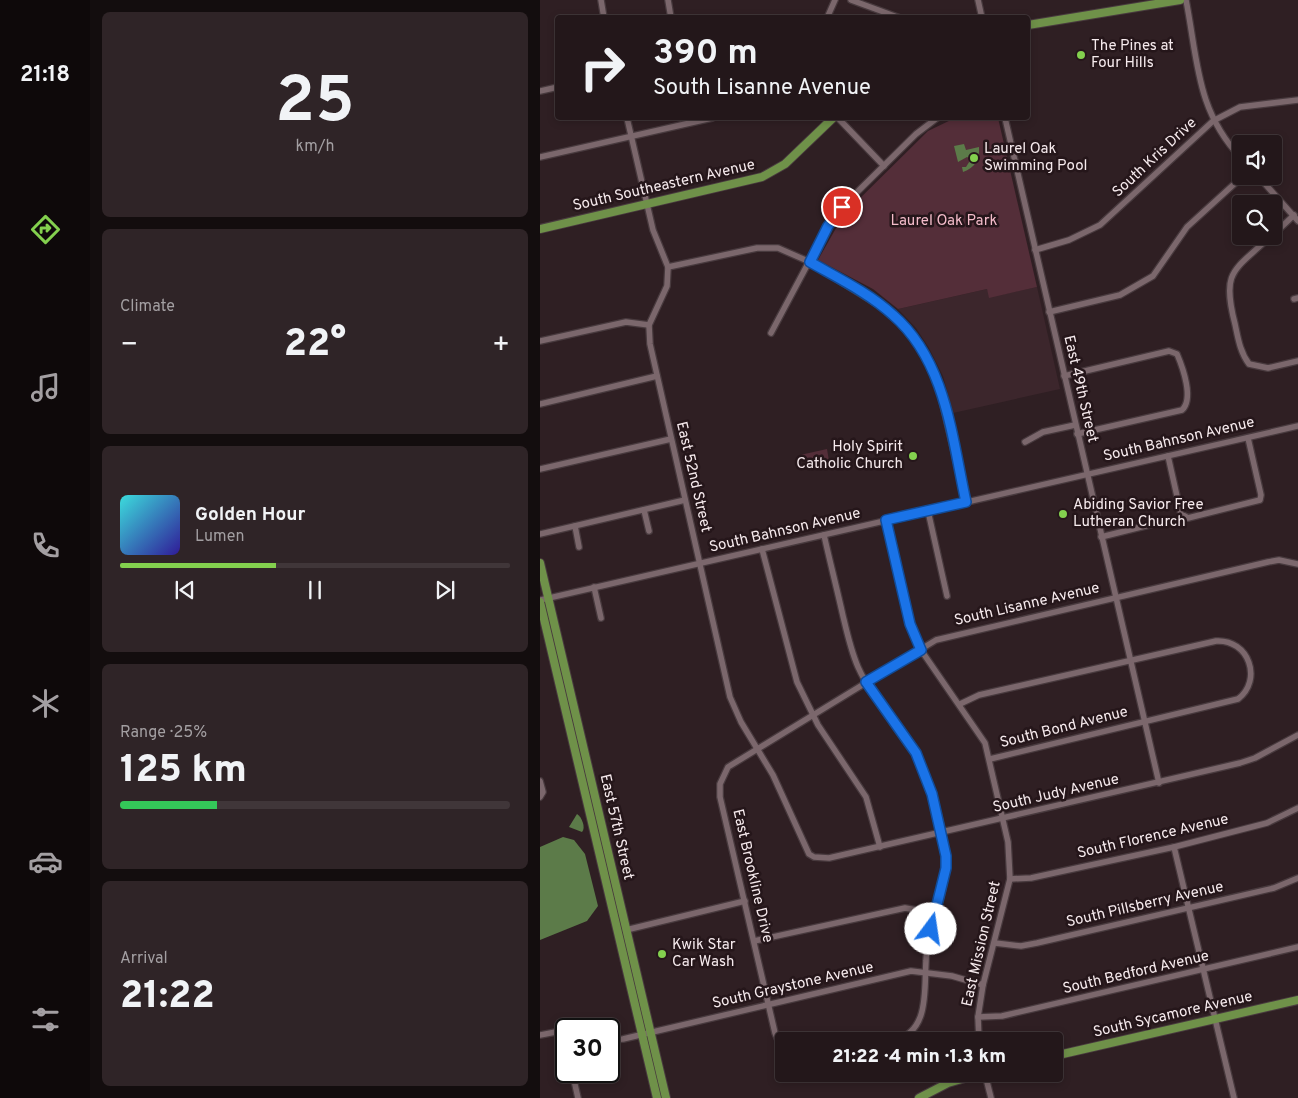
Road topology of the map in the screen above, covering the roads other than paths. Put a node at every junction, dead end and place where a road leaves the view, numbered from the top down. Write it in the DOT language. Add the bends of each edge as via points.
graph roads {
  1 [pos="600,0"];
  2 [pos="668,0"];
  3 [pos="835,0"];
  4 [pos="851,0"];
  5 [pos="978,0"];
  6 [pos="1180,0"];
  7 [pos="1186,0"];
  8 [pos="603,15"];
  9 [pos="671,15"];
  10 [pos="828,15"];
  11 [pos="892,15"];
  12 [pos="981,15"];
  13 [pos="1030,25"];
  14 [pos="555,88"];
  15 [pos="540,91"];
  16 [pos="1298,100"];
  17 [pos="628,120"];
  18 [pos="694,120"];
  19 [pos="831,120"];
  20 [pos="840,120"];
  21 [pos="934,120"];
  22 [pos="1004,120"];
  23 [pos="1213,121"];
  24 [pos="632,136"];
  25 [pos="1232,146"];
  26 [pos="540,157"];
  27 [pos="884,166"];
  28 [pos="1233,185"];
  29 [pos="1266,185"];
  30 [pos="647,205"];
  31 [pos="1294,215"];
  32 [pos="1298,221"];
  33 [pos="1282,226"];
  34 [pos="540,229"];
  35 [pos="1261,245"];
  36 [pos="1034,250"];
  37 [pos="810,262"];
  38 [pos="668,267"];
  39 [pos="1049,312"];
  40 [pos="649,325"];
  41 [pos="771,333"];
  42 [pos="540,341"];
  43 [pos="1298,361"];
  44 [pos="657,376"];
  45 [pos="1064,376"];
  46 [pos="540,404"];
  47 [pos="1075,425"];
  48 [pos="1298,426"];
  49 [pos="1077,434"];
  50 [pos="671,438"];
  51 [pos="1248,438"];
  52 [pos="1025,442"];
  53 [pos="1168,456"];
  54 [pos="540,469"];
  55 [pos="1086,474"];
  56 [pos="685,500"];
  57 [pos="966,502"];
  58 [pos="644,510"];
  59 [pos="928,511"];
  60 [pos="886,520"];
  61 [pos="1153,524"];
  62 [pos="575,526"];
  63 [pos="649,531"];
  64 [pos="540,534"];
  65 [pos="824,535"];
  66 [pos="1101,537"];
  67 [pos="579,547"];
  68 [pos="762,549"];
  69 [pos="540,563"];
  70 [pos="700,563"];
  71 [pos="1298,564"];
  72 [pos="594,588"];
  73 [pos="947,596"];
  74 [pos="1115,597"];
  75 [pos="543,600"];
  76 [pos="601,618"];
  77 [pos="921,650"];
  78 [pos="1130,661"];
  79 [pos="866,682"];
  80 [pos="960,704"];
  81 [pos="812,715"];
  82 [pos="1144,721"];
  83 [pos="783,732"];
  84 [pos="1298,735"];
  85 [pos="757,748"];
  86 [pos="990,759"];
  87 [pos="540,780"];
  88 [pos="1159,783"];
  89 [pos="541,796"];
  90 [pos="1298,808"];
  91 [pos="1004,819"];
  92 [pos="941,833"];
  93 [pos="880,847"];
  94 [pos="1174,847"];
  95 [pos="814,857"];
  96 [pos="1298,878"];
  97 [pos="1010,879"];
  98 [pos="745,901"];
  99 [pos="1188,907"];
  100 [pos="935,913"];
  101 [pos="626,930"];
  102 [pos="754,941"];
  103 [pos="995,943"];
  104 [pos="1298,947"];
  105 [pos="925,971"];
  106 [pos="1204,971"];
  107 [pos="983,985"];
  108 [pos="1298,1000"];
  109 [pos="770,1004"];
  110 [pos="978,1018"];
  111 [pos="1216,1019"];
  112 [pos="555,1032"];
  113 [pos="650,1032"];
  114 [pos="775,1032"];
  115 [pos="911,1032"];
  116 [pos="979,1032"];
  117 [pos="642,1034"];
  118 [pos="540,1035"];
  119 [pos="620,1039"];
  120 [pos="1063,1054"];
  121 [pos="951,1082"];
  122 [pos="987,1082"];
  123 [pos="575,1083"];
  124 [pos="578,1098"];
  125 [pos="657,1098"];
  126 [pos="666,1098"];
  127 [pos="919,1098"];
  128 [pos="991,1098"];
  129 [pos="1234,1098"];
  1 -- 8 [label="street"];
  2 -- 9 [label="street"];
  3 -- 10 [label="street"];
  4 -- 11 [label="street"];
  5 -- 12 [label="street"];
  6 -- 13 [label="main road"];
  7 -- 23 [label="street" via="1201,81"];
  14 -- 15 [label="street"];
  16 -- 23 [label="street, South Kris Drive" via="1240,107"];
  17 -- 24 [label="street"];
  18 -- 24 [label="street"];
  19 -- 30 [label="main road, South Southeastern Avenue" via="785,164 767,175"];
  20 -- 27 [label="street"];
  21 -- 27 [label="street"];
  22 -- 36 [label="street, East 49th Street"];
  23 -- 25 [label="street"];
  23 -- 36 [label="street, South Kris Drive" via="1100,225 1069,240"];
  24 -- 26 [label="street"];
  24 -- 30 [label="street"];
  27 -- 37 [label="street" via="842,207 828,226"];
  28 -- 39 [label="street" via="1183,231 1153,276 1120,295"];
  29 -- 31 [label="street"];
  30 -- 34 [label="main road, South Southeastern Avenue"];
  30 -- 38 [label="street"];
  31 -- 32 [label="street"];
  31 -- 33 [label="street"];
  35 -- 43 [label="street" via="1237,268 1228,288 1242,354 1249,364 1268,368"];
  36 -- 39 [label="street, East 49th Street"];
  37 -- 38 [label="street" via="782,249 763,248"];
  37 -- 41 [label="street"];
  37 -- 57 [label="street" via="881,305 919,343 937,379"];
  38 -- 40 [label="street" via="667,286"];
  39 -- 45 [label="street, East 49th Street"];
  40 -- 42 [label="street" via="626,322"];
  40 -- 44 [label="street, East 52nd Street"];
  44 -- 46 [label="street"];
  44 -- 50 [label="street, East 52nd Street"];
  45 -- 47 [label="street, East 49th Street"];
  45 -- 49 [label="street" via="1169,350 1177,354 1188,397 1182,410"];
  47 -- 49 [label="street, East 49th Street"];
  47 -- 52 [label="street" via="1044,432"];
  48 -- 51 [label="street, South Bahnson Avenue"];
  49 -- 55 [label="street, East 49th Street"];
  50 -- 54 [label="street"];
  50 -- 56 [label="street, East 52nd Street"];
  51 -- 53 [label="street, South Bahnson Avenue"];
  51 -- 53 [label="street" via="1260,500 1188,518 1181,514"];
  53 -- 55 [label="street, South Bahnson Avenue"];
  55 -- 57 [label="street, South Bahnson Avenue"];
  55 -- 66 [label="street, East 49th Street"];
  56 -- 58 [label="street"];
  56 -- 70 [label="street, East 52nd Street"];
  57 -- 59 [label="street, South Bahnson Avenue"];
  58 -- 62 [label="street"];
  58 -- 63 [label="street"];
  59 -- 60 [label="street, South Bahnson Avenue"];
  59 -- 73 [label="street"];
  60 -- 65 [label="street, South Bahnson Avenue"];
  60 -- 77 [label="street, East Mission Street" via="910,624"];
  61 -- 66 [label="street"];
  62 -- 64 [label="street"];
  62 -- 67 [label="street"];
  65 -- 68 [label="street, South Bahnson Avenue"];
  65 -- 79 [label="street" via="851,649"];
  66 -- 74 [label="street, East 49th Street"];
  68 -- 70 [label="street, South Bahnson Avenue"];
  68 -- 81 [label="street" via="790,662"];
  69 -- 75 [label="main road, East 57th Street"];
  70 -- 72 [label="street, South Bahnson Avenue"];
  70 -- 85 [label="street, East 52nd Street" via="730,697 740,722"];
  71 -- 74 [label="street, South Lisanne Avenue" via="1279,560"];
  72 -- 75 [label="street, South Bahnson Avenue"];
  72 -- 76 [label="street"];
  74 -- 77 [label="street, South Lisanne Avenue" via="943,638"];
  74 -- 78 [label="street, East 49th Street"];
  75 -- 101 [label="main road, East 57th Street"];
  75 -- 117 [label="main road, East 57th Street"];
  77 -- 79 [label="street, South Lisanne Avenue"];
  77 -- 80 [label="street, East Mission Street"];
  78 -- 80 [label="street, South Bond Avenue" via="979,695"];
  78 -- 82 [label="street, East 49th Street"];
  78 -- 82 [label="street, South Bond Avenue" via="1226,640 1242,648 1249,665 1250,684 1238,699"];
  79 -- 81 [label="street, South Lisanne Avenue"];
  79 -- 92 [label="street" via="923,767"];
  80 -- 86 [label="street, East Mission Street" via="985,743"];
  81 -- 83 [label="street, South Lisanne Avenue"];
  81 -- 93 [label="street" via="863,791"];
  82 -- 86 [label="street, South Bond Avenue"];
  82 -- 88 [label="street, East 49th Street"];
  83 -- 85 [label="street, East Brookline Drive"];
  84 -- 88 [label="street, South Judy Avenue" via="1240,764"];
  85 -- 95 [label="street, East 52nd Street" via="773,775 805,848"];
  85 -- 98 [label="street, East Brookline Drive" via="728,766 720,784 720,797"];
  86 -- 91 [label="street, East Mission Street"];
  87 -- 89 [label="street"];
  88 -- 91 [label="street, South Judy Avenue"];
  90 -- 94 [label="street, South Florence Avenue" via="1268,823"];
  91 -- 92 [label="street, South Judy Avenue"];
  91 -- 97 [label="street, East Mission Street"];
  92 -- 93 [label="street, South Judy Avenue"];
  92 -- 100 [label="street" via="946,868"];
  93 -- 95 [label="street, South Judy Avenue" via="829,858"];
  94 -- 97 [label="street, South Florence Avenue" via="1031,878"];
  94 -- 99 [label="street"];
  96 -- 99 [label="street, South Pillsberry Avenue" via="1274,888"];
  97 -- 103 [label="street, East Mission Street"];
  98 -- 101 [label="street"];
  98 -- 102 [label="street, East Brookline Drive"];
  99 -- 103 [label="street, South Pillsberry Avenue" via="1029,945"];
  99 -- 106 [label="street"];
  100 -- 102 [label="street" via="905,908"];
  100 -- 105 [label="street"];
  101 -- 113 [label="main road, East 57th Street"];
  102 -- 109 [label="street, East Brookline Drive"];
  103 -- 107 [label="street, East Mission Street"];
  104 -- 106 [label="street, South Bedford Avenue"];
  105 -- 107 [label="street, South Graystone Avenue"];
  105 -- 109 [label="street, South Graystone Avenue" via="902,973"];
  105 -- 115 [label="street" via="921,1018"];
  106 -- 110 [label="street, South Bedford Avenue" via="1002,1016"];
  106 -- 111 [label="street"];
  107 -- 110 [label="street, East Mission Street"];
  108 -- 111 [label="main road, South Sycamore Avenue"];
  109 -- 113 [label="street, South Graystone Avenue"];
  109 -- 114 [label="street, East Brookline Drive"];
  110 -- 116 [label="street, East Mission Street"];
  111 -- 120 [label="main road, South Sycamore Avenue"];
  111 -- 129 [label="street"];
  112 -- 118 [label="street"];
  113 -- 117 [label="street, South Graystone Avenue"];
  113 -- 126 [label="main road, East 57th Street"];
  117 -- 119 [label="street, South Graystone Avenue"];
  117 -- 125 [label="main road, East 57th Street"];
  121 -- 127 [label="main road"];
  122 -- 128 [label="street"];
  123 -- 124 [label="street"];
}
